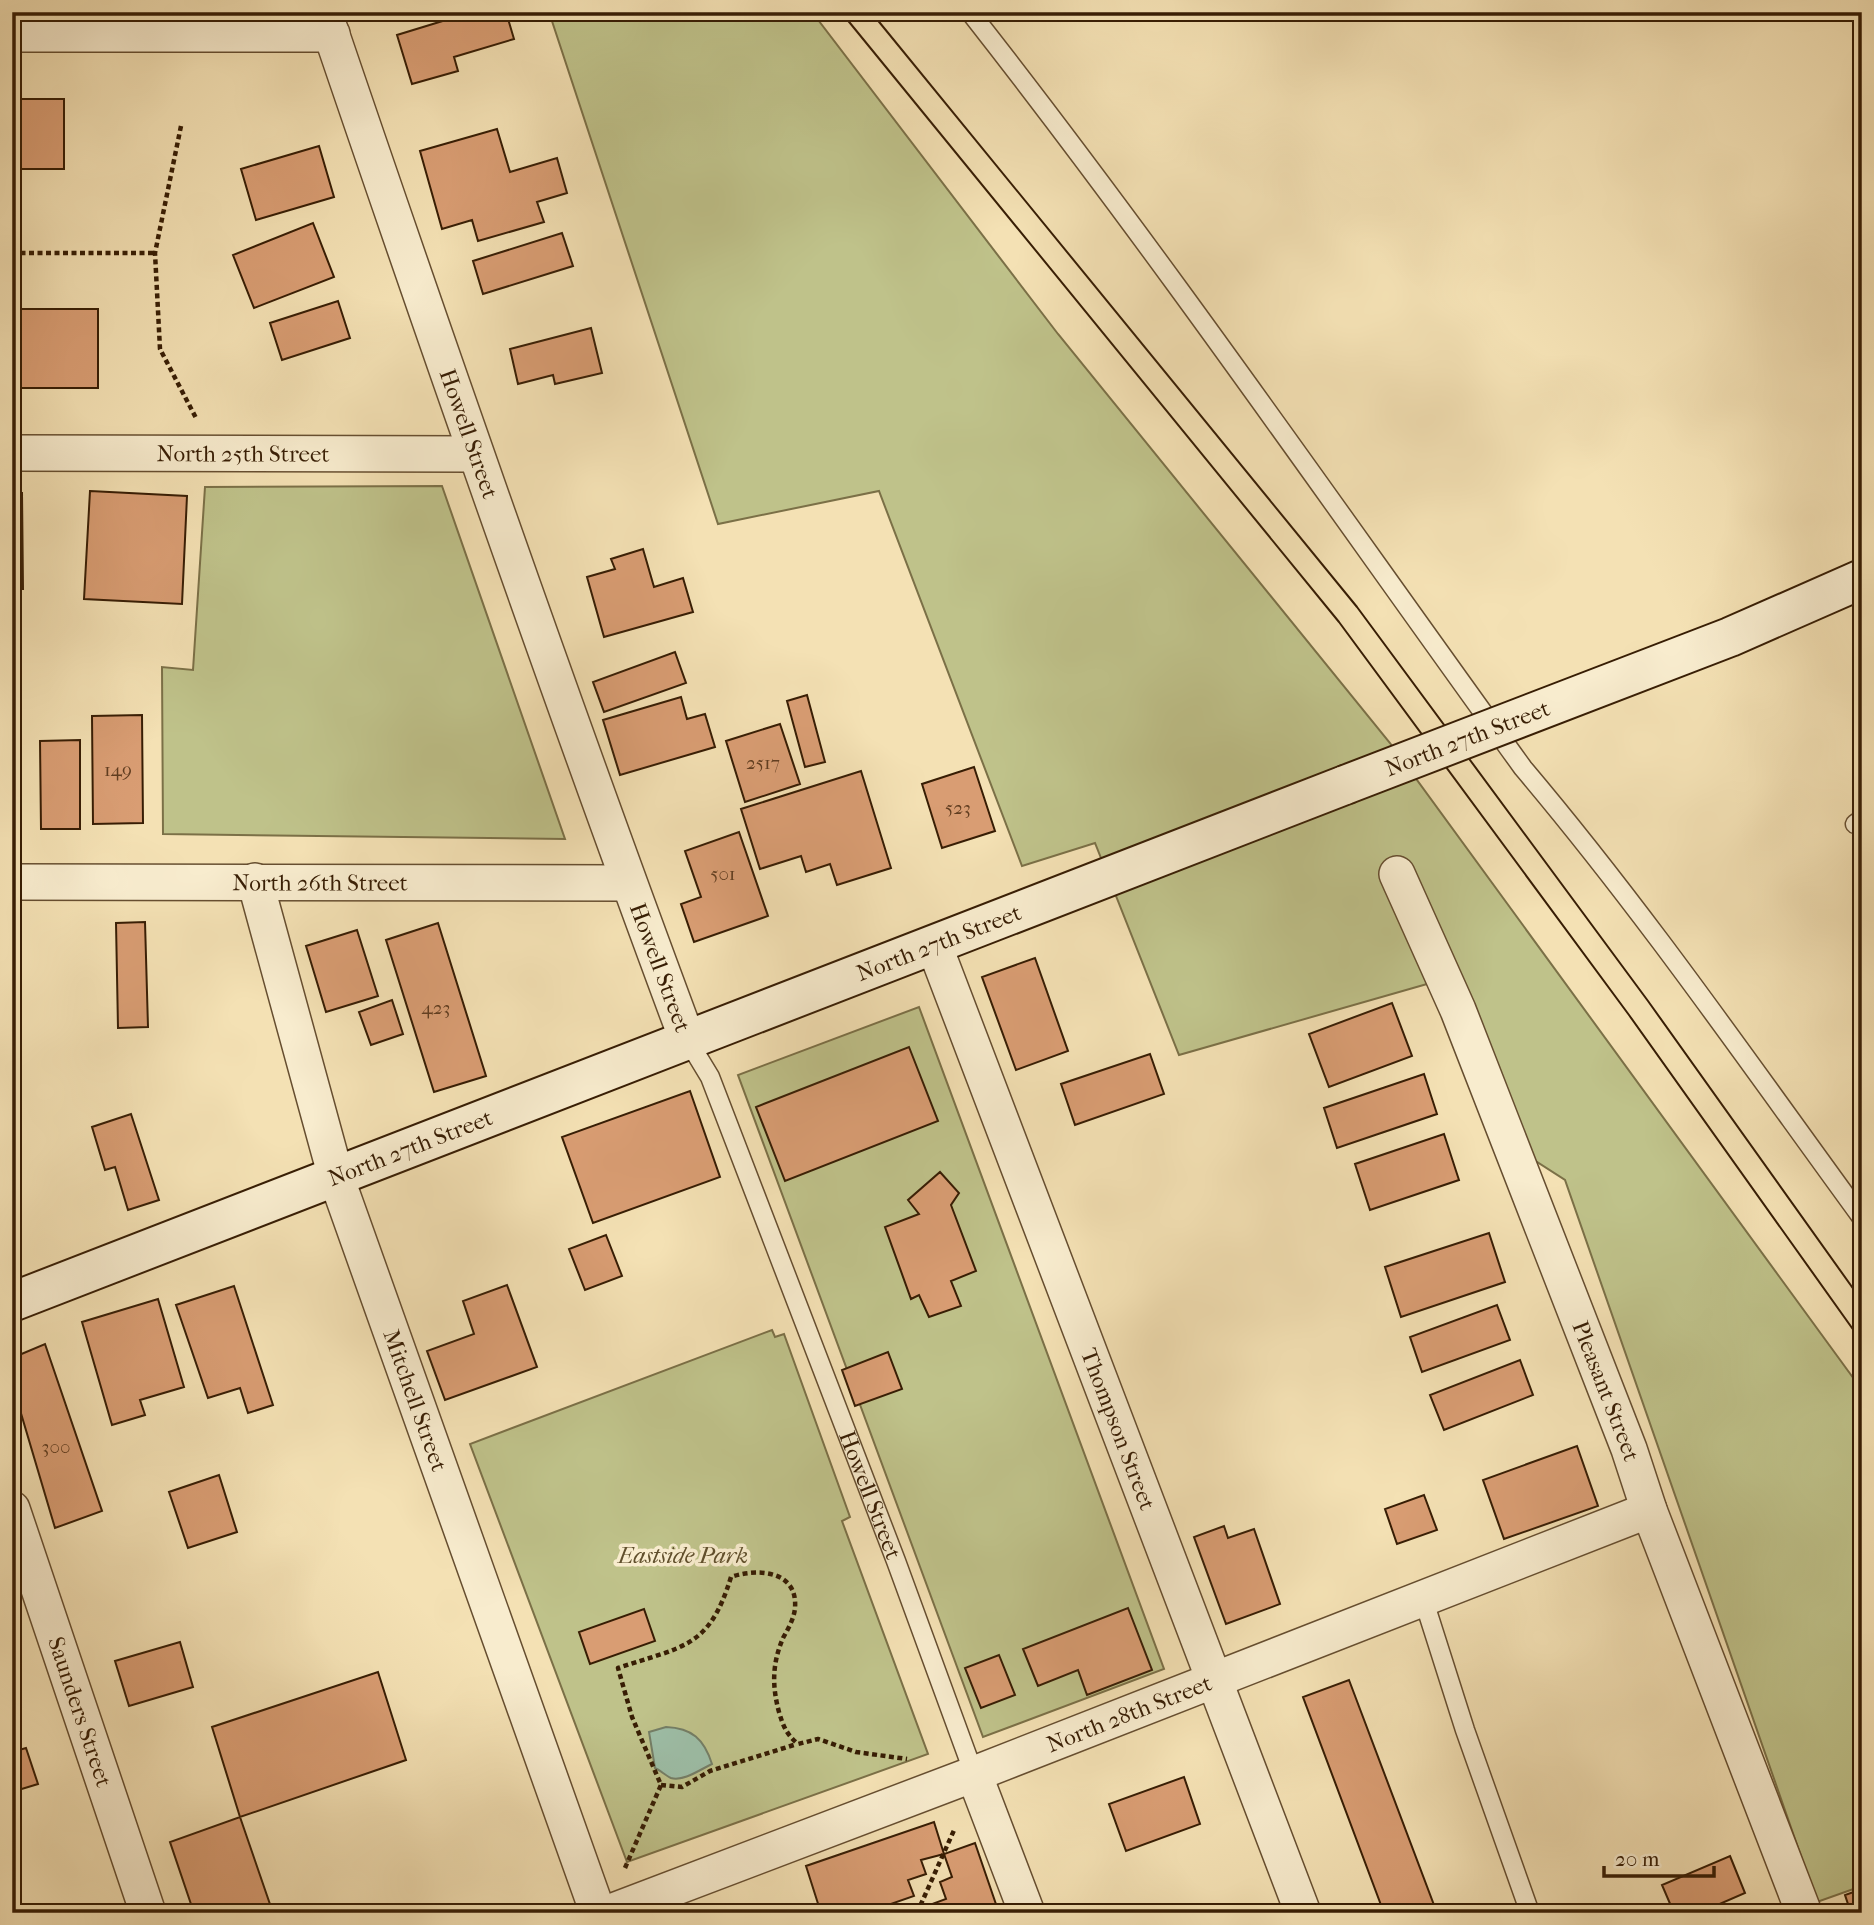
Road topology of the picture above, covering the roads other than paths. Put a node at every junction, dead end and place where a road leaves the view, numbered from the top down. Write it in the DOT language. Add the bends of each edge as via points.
graph roads {
  1 [pos="970,12"];
  2 [pos="328,23"];
  3 [pos="12,34"];
  4 [pos="12,453"];
  5 [pos="475,454"];
  6 [pos="1862,579"];
  7 [pos="1397,874"];
  8 [pos="255,881"];
  9 [pos="12,882"];
  10 [pos="628,883"];
  11 [pos="933,945"];
  12 [pos="687,1038"];
  13 [pos="336,1177"];
  14 [pos="1862,1218"];
  15 [pos="12,1302"];
  16 [pos="12,1509"];
  17 [pos="1650,1510"];
  18 [pos="1423,1598"];
  19 [pos="1216,1679"];
  20 [pos="974,1774"];
  21 [pos="148,1913"];
  22 [pos="598,1913"];
  23 [pos="608,1913"];
  24 [pos="1027,1913"];
  25 [pos="1303,1913"];
  26 [pos="1530,1913"];
  27 [pos="1804,1913"];
  1 -- 14 [label="lane" via="1152,251 1523,768 1663,944"];
  2 -- 3 [label="street"];
  2 -- 5 [label="street, Howell Street"];
  4 -- 5 [label="street, North 25th Street"];
  5 -- 10 [label="street, Howell Street"];
  6 -- 11 [label="main road, North 27th Street, bridge" via="1730,637"];
  7 -- 17 [label="street, Pleasant Street" via="1458,1010"];
  8 -- 9 [label="street, North 26th Street"];
  8 -- 10 [label="street, North 26th Street"];
  8 -- 13 [label="street, Mitchell Street"];
  10 -- 12 [label="street, Howell Street"];
  11 -- 12 [label="main road, North 27th Street"];
  11 -- 19 [label="street, Thompson Street"];
  12 -- 13 [label="main road, North 27th Street"];
  12 -- 20 [label="lane, Howell Street" via="710,1077"];
  13 -- 15 [label="main road, North 27th Street"];
  13 -- 22 [label="street, Mitchell Street"];
  16 -- 21 [label="street, Saunders Street"];
  17 -- 18 [label="street, North 28th Street"];
  17 -- 27 [label="street, Pleasant Street"];
  18 -- 19 [label="street, North 28th Street"];
  18 -- 26 [label="lane"];
  19 -- 20 [label="street, North 28th Street"];
  19 -- 25 [label="street, Thompson Street"];
  20 -- 23 [label="street, North 28th Street"];
  20 -- 24 [label="street, Howell Street"];
}
